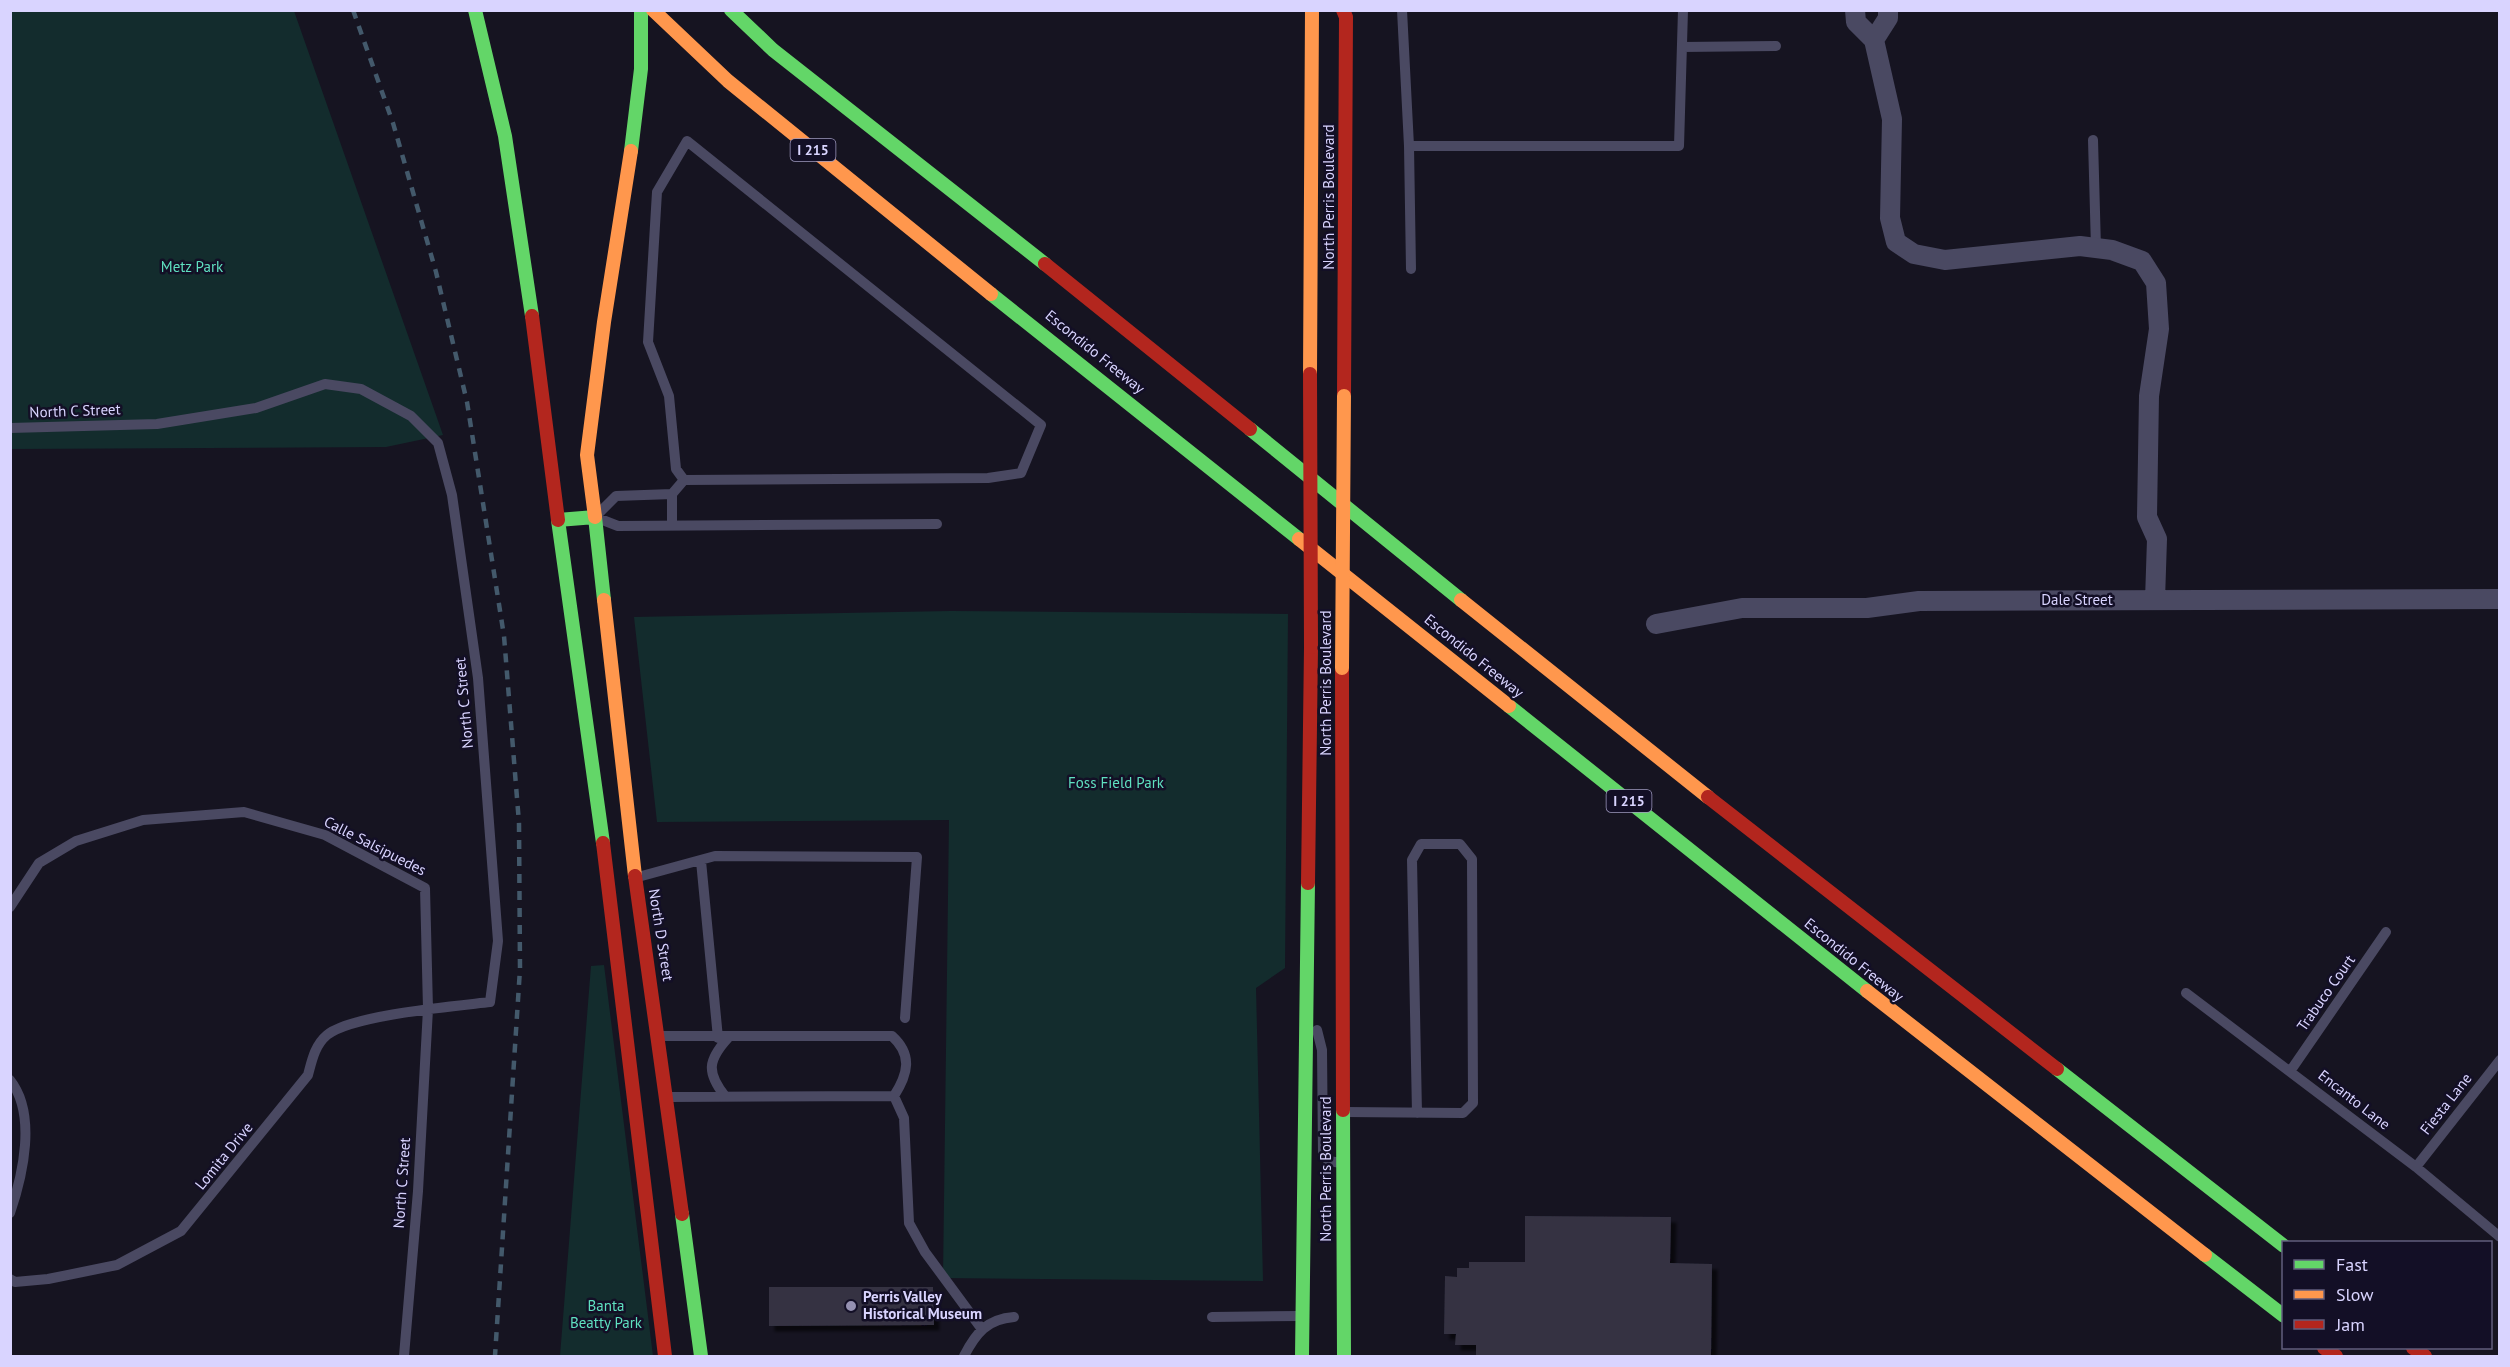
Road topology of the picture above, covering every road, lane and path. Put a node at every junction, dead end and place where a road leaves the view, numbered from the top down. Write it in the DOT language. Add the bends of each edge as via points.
graph roads {
  1 [pos="475,10"];
  2 [pos="641,10"];
  3 [pos="653,10"];
  4 [pos="731,10"];
  5 [pos="1312,10"];
  6 [pos="1343,10"];
  7 [pos="1402,10"];
  8 [pos="1683,10"];
  9 [pos="1855,10"];
  10 [pos="1888,10"];
  11 [pos="1874,40"];
  12 [pos="1776,46"];
  13 [pos="1682,47"];
  14 [pos="2093,140"];
  15 [pos="1409,146"];
  16 [pos="2096,248"];
  17 [pos="1411,269"];
  18 [pos="10,428"];
  19 [pos="684,480"];
  20 [pos="672,494"];
  21 [pos="595,517"];
  22 [pos="558,520"];
  23 [pos="672,524"];
  24 [pos="937,524"];
  25 [pos="2499,599"];
  26 [pos="2156,600"];
  27 [pos="1656,624"];
  28 [pos="701,861"];
  29 [pos="635,877"];
  30 [pos="606,884"];
  31 [pos="10,907"];
  32 [pos="2386,932"];
  33 [pos="2186,993"];
  34 [pos="428,1009"];
  35 [pos="1305,1009"];
  36 [pos="905,1018"];
  37 [pos="659,1036"];
  38 [pos="723,1038"];
  39 [pos="2499,1060"];
  40 [pos="2291,1070"];
  41 [pos="10,1080"];
  42 [pos="725,1096"];
  43 [pos="894,1096"];
  44 [pos="666,1097"];
  45 [pos="1342,1112"];
  46 [pos="1417,1113"];
  47 [pos="1342,1164"];
  48 [pos="2416,1167"];
  49 [pos="10,1212"];
  50 [pos="2499,1237"];
  51 [pos="2282,1245"];
  52 [pos="10,1279"];
  53 [pos="2282,1315"];
  54 [pos="1302,1316"];
  55 [pos="1014,1317"];
  56 [pos="1212,1317"];
  57 [pos="981,1329"];
  58 [pos="404,1356"];
  59 [pos="665,1356"];
  60 [pos="701,1356"];
  61 [pos="964,1356"];
  62 [pos="1302,1356"];
  63 [pos="1344,1356"];
  1 -- 22 [label="main road" via="488,54 513,192"];
  2 -- 21 [label="main road, North D Street" via="641,69 634,132 587,455"];
  3 -- 53 [label="main road, Escondido Freeway / I 215" via="728,81 844,176 1959,1065"];
  4 -- 51 [label="main road" via="773,50 1037,257 1623,731"];
  5 -- 35 [label="main road, North Perris Boulevard, bridge" via="1311,647"];
  6 -- 45 [label="main road, North Perris Boulevard, bridge" via="1346,16"];
  7 -- 15 [label="lane"];
  8 -- 13 [label="lane"];
  9 -- 11 [label="street" via="1856,22"];
  10 -- 11 [label="street" via="1888,18"];
  11 -- 16 [label="street" via="1892,119 1890,218 1896,242 1914,254 1945,260 2079,246"];
  12 -- 13 [label="lane"];
  13 -- 15 [label="lane" via="1679,146"];
  14 -- 16 [label="lane"];
  15 -- 17 [label="lane"];
  16 -- 26 [label="street" via="2142,261 2156,283 2159,328 2149,396 2147,517 2157,539"];
  18 -- 34 [label="lane, North C Street" via="157,424 256,408 325,384 361,389 411,416 438,443 453,495 478,678 498,940 490,1002"];
  19 -- 19 [label="lane" via="676,469 669,396 648,342 657,192 687,141 1041,425 1021,472 988,478"];
  19 -- 20 [label="lane"];
  20 -- 21 [label="lane" via="616,496"];
  20 -- 23 [label="lane"];
  21 -- 22 [label="main road"];
  21 -- 23 [label="lane" via="618,526"];
  21 -- 29 [label="main road, North D Street"];
  22 -- 30 [label="main road" via="590,737"];
  23 -- 24 [label="lane"];
  25 -- 26 [label="street, Dale Street"];
  26 -- 27 [label="street, Dale Street" via="1919,601 1867,608 1742,608"];
  28 -- 29 [label="lane"];
  28 -- 36 [label="lane" via="715,856 917,857"];
  28 -- 38 [label="lane"];
  29 -- 30 [label="main road"];
  29 -- 37 [label="main road, North D Street"];
  30 -- 59 [label="main road"];
  31 -- 34 [label="lane, Calle Salsipuedes" via="39,863 76,841 143,820 244,812 325,835 425,888"];
  32 -- 40 [label="lane, Trabuco Court"];
  33 -- 40 [label="lane, Encanto Lane"];
  34 -- 52 [label="lane, Lomita Drive" via="345,1026 328,1034 316,1048 308,1075 181,1231 117,1265 48,1279"];
  34 -- 58 [label="lane, North C Street"];
  35 -- 47 [label="lane" via="1322,1041 1323,1155"];
  35 -- 54 [label="main road, North Perris Boulevard"];
  37 -- 38 [label="lane"];
  37 -- 44 [label="main road, North D Street"];
  38 -- 42 [label="lane" via="711,1067 714,1082"];
  38 -- 43 [label="lane" via="892,1036 903,1046 907,1061 903,1081"];
  39 -- 48 [label="lane, Fiesta Lane"];
  40 -- 48 [label="lane, Encanto Lane"];
  41 -- 49 [label="lane" via="16,1088 27,1154"];
  42 -- 43 [label="lane"];
  42 -- 44 [label="lane"];
  43 -- 57 [label="lane" via="904,1118 909,1223 925,1252"];
  44 -- 60 [label="main road, North D Street"];
  45 -- 46 [label="lane"];
  45 -- 47 [label="main road, North Perris Boulevard"];
  46 -- 46 [label="lane" via="1463,1113 1473,1103 1472,859 1460,844 1421,844 1412,861"];
  47 -- 63 [label="main road, North Perris Boulevard"];
  48 -- 50 [label="lane, Encanto Lane"];
  54 -- 56 [label="lane"];
  54 -- 62 [label="main road, North Perris Boulevard"];
  55 -- 57 [label="lane" via="997,1318"];
  57 -- 61 [label="lane"];
}
